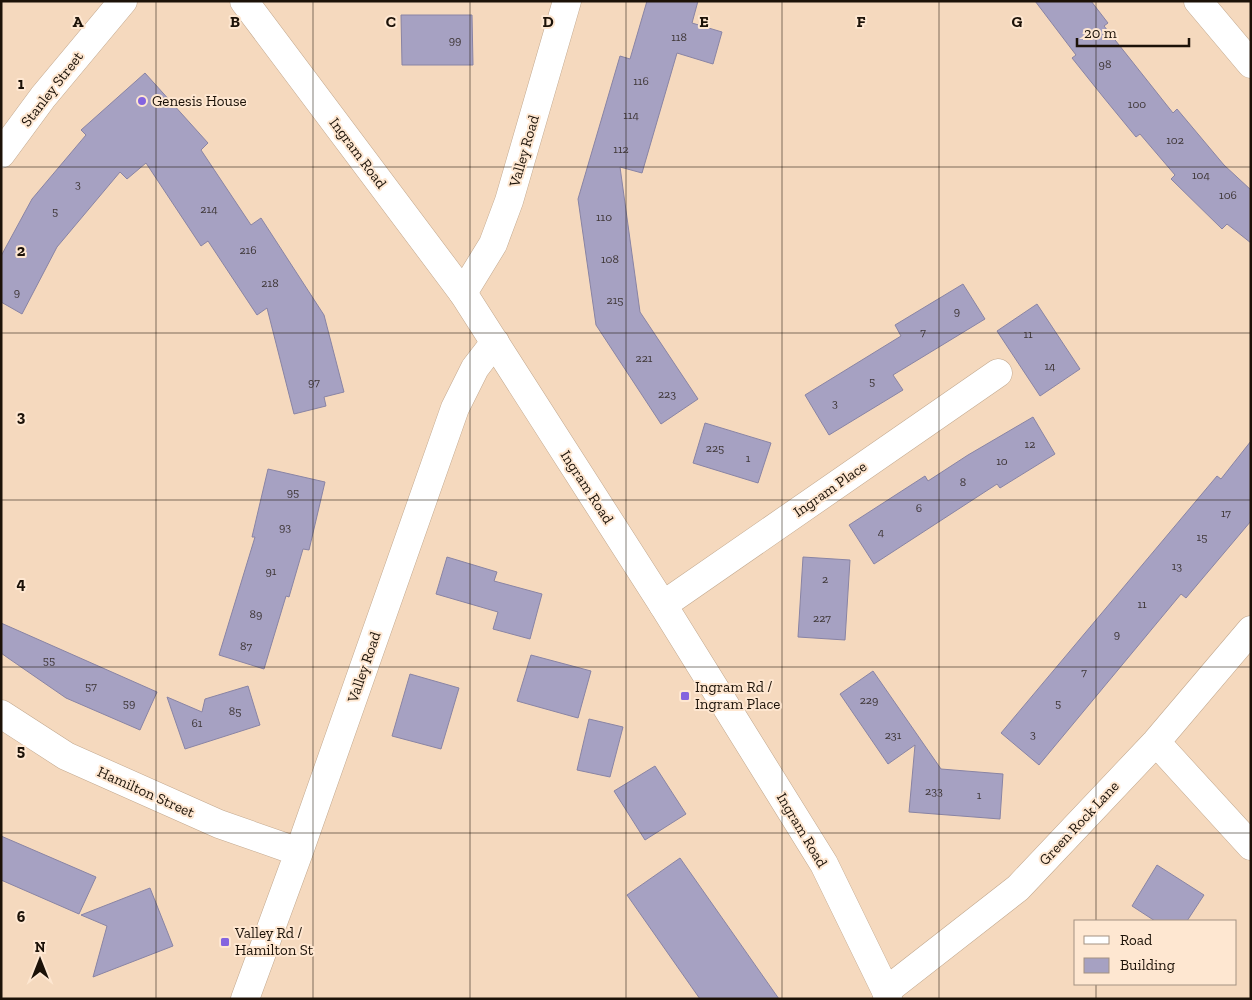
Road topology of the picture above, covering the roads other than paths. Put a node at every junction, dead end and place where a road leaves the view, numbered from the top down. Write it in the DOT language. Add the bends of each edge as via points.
graph roads {
  1 [pos="123,1"];
  2 [pos="244,1"];
  3 [pos="567,1"];
  4 [pos="1198,1"];
  5 [pos="1251,64"];
  6 [pos="1,154"];
  7 [pos="463,293"];
  8 [pos="495,342"];
  9 [pos="998,373"];
  10 [pos="663,605"];
  11 [pos="1251,630"];
  12 [pos="1,714"];
  13 [pos="1156,742"];
  14 [pos="1251,846"];
  15 [pos="299,852"];
  16 [pos="887,995"];
  17 [pos="245,999"];
  1 -- 6 [label="street, Stanley Street" via="43,96"];
  2 -- 7 [label="street, Ingram Road"];
  3 -- 7 [label="street, Valley Road" via="510,201 493,244"];
  4 -- 5 [label="street"];
  7 -- 8 [label="street, Ingram Road"];
  8 -- 10 [label="street, Ingram Road"];
  8 -- 15 [label="street, Valley Road" via="475,368 455,408"];
  9 -- 10 [label="street, Ingram Place"];
  10 -- 16 [label="street, Ingram Road" via="824,864"];
  11 -- 13 [label="street, Green Rock Lane"];
  12 -- 15 [label="street, Hamilton Street" via="66,756 219,824"];
  13 -- 14 [label="street"];
  13 -- 16 [label="street, Green Rock Lane" via="1018,888"];
  15 -- 17 [label="street, Valley Road"];
}
